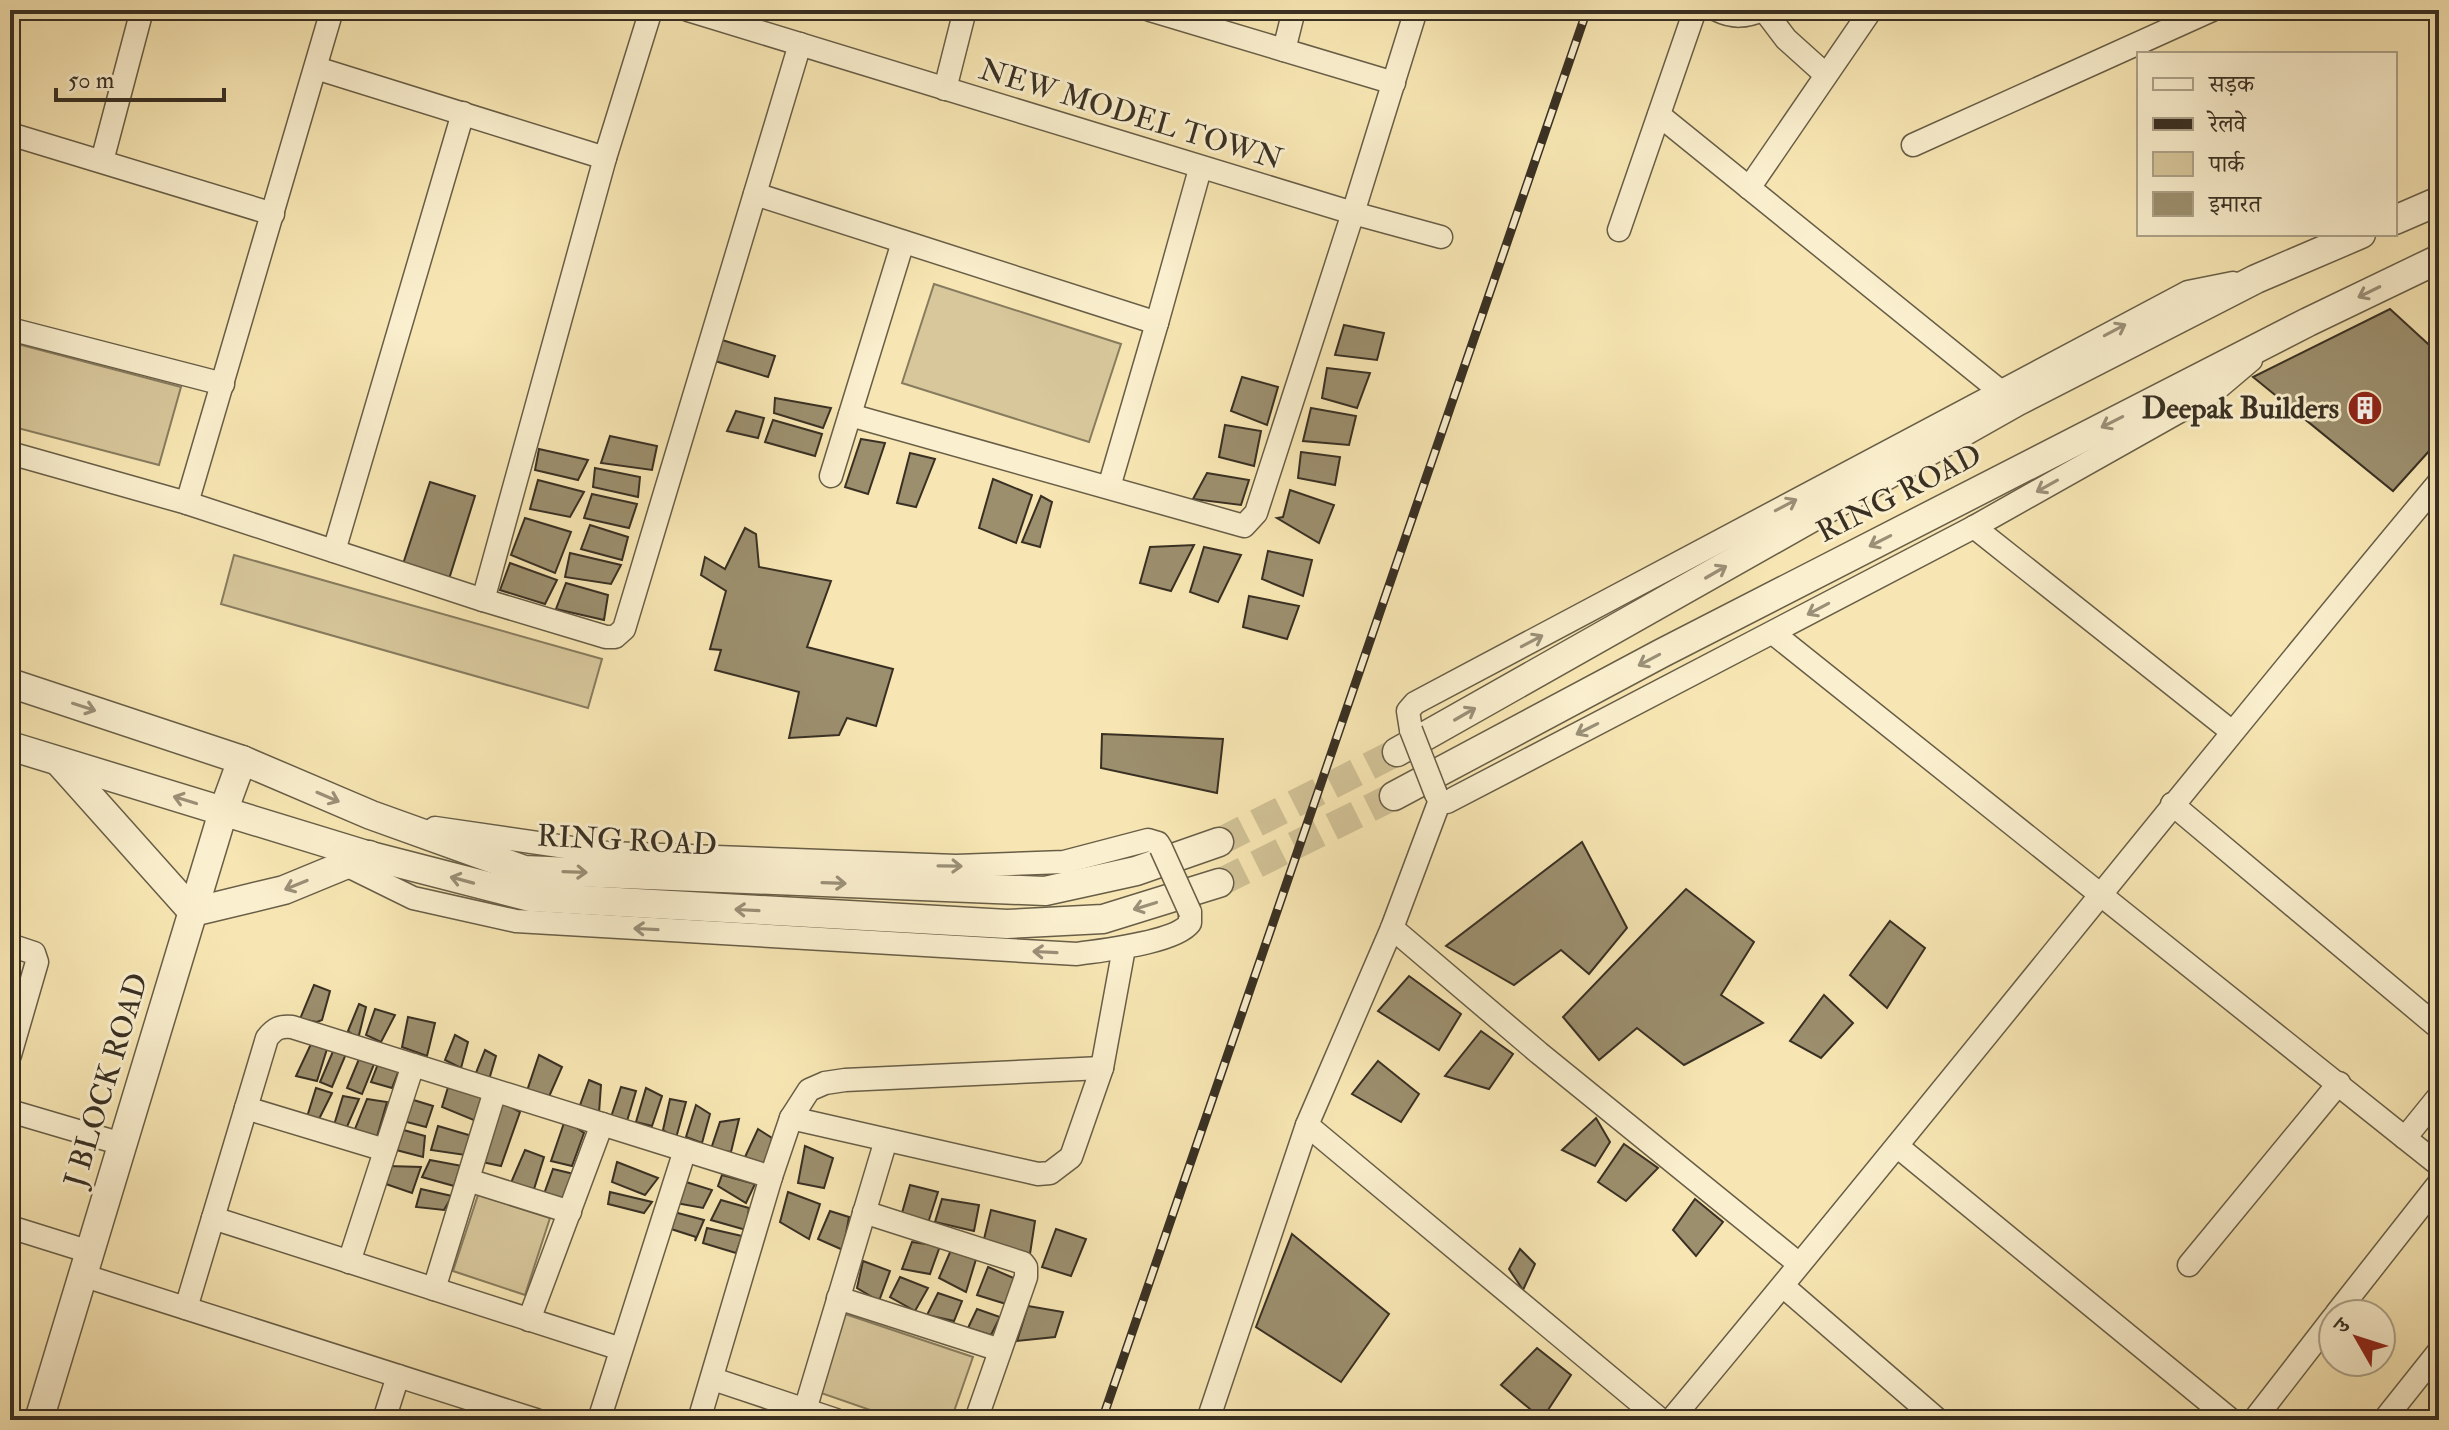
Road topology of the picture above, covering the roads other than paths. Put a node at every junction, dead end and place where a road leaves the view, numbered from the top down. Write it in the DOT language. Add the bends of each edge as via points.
graph roads {
  1 [pos="142,10"];
  2 [pos="332,10"];
  3 [pos="651,10"];
  4 [pos="688,10"];
  5 [pos="965,10"];
  6 [pos="1150,10"];
  7 [pos="1294,10"];
  8 [pos="1416,10"];
  9 [pos="1695,10"];
  10 [pos="1717,10"];
  11 [pos="1763,10"];
  12 [pos="1871,10"];
  13 [pos="2212,10"];
  14 [pos="800,44"];
  15 [pos="1284,50"];
  16 [pos="316,68"];
  17 [pos="1826,75"];
  18 [pos="1394,83"];
  19 [pos="945,89"];
  20 [pos="463,113"];
  21 [pos="1659,115"];
  22 [pos="10,134"];
  23 [pos="1913,145"];
  24 [pos="605,158"];
  25 [pos="102,161"];
  26 [pos="1200,169"];
  27 [pos="1749,188"];
  28 [pos="755,194"];
  29 [pos="2439,201"];
  30 [pos="1353,213"];
  31 [pos="273,214"];
  32 [pos="2397,219"];
  33 [pos="1619,230"];
  34 [pos="2356,236"];
  35 [pos="1441,237"];
  36 [pos="903,242"];
  37 [pos="2439,259"];
  38 [pos="2256,279"];
  39 [pos="1157,323"];
  40 [pos="10,329"];
  41 [pos="2276,338"];
  42 [pos="223,384"];
  43 [pos="2000,391"];
  44 [pos="850,415"];
  45 [pos="10,453"];
  46 [pos="831,476"];
  47 [pos="2439,482"];
  48 [pos="1109,487"];
  49 [pos="187,503"];
  50 [pos="1974,527"];
  51 [pos="334,551"];
  52 [pos="483,600"];
  53 [pos="1773,633"];
  54 [pos="10,683"];
  55 [pos="2231,731"];
  56 [pos="1404,741"];
  57 [pos="10,746"];
  58 [pos="242,760"];
  59 [pos="58,761"];
  60 [pos="1394,796"];
  61 [pos="1438,797"];
  62 [pos="2172,804"];
  63 [pos="223,812"];
  64 [pos="371,815"];
  65 [pos="1219,842"];
  66 [pos="357,860"];
  67 [pos="1219,883"];
  68 [pos="2099,895"];
  69 [pos="193,912"];
  70 [pos="1392,928"];
  71 [pos="10,945"];
  72 [pos="1124,948"];
  73 [pos="2439,1028"];
  74 [pos="10,1055"];
  75 [pos="413,1065"];
  76 [pos="1102,1068"];
  77 [pos="2339,1083"];
  78 [pos="495,1091"];
  79 [pos="2439,1096"];
  80 [pos="246,1108"];
  81 [pos="10,1111"];
  82 [pos="791,1118"];
  83 [pos="602,1124"];
  84 [pos="1307,1125"];
  85 [pos="2405,1138"];
  86 [pos="886,1140"];
  87 [pos="122,1144"];
  88 [pos="1897,1146"];
  89 [pos="385,1150"];
  90 [pos="685,1150"];
  91 [pos="2439,1165"];
  92 [pos="771,1177"];
  93 [pos="468,1180"];
  94 [pos="2439,1183"];
  95 [pos="570,1212"];
  96 [pos="864,1212"];
  97 [pos="213,1218"];
  98 [pos="10,1227"];
  99 [pos="349,1262"];
  100 [pos="86,1264"];
  101 [pos="1799,1264"];
  102 [pos="2189,1265"];
  103 [pos="1783,1286"];
  104 [pos="434,1289"];
  105 [pos="838,1298"];
  106 [pos="2349,1298"];
  107 [pos="186,1308"];
  108 [pos="529,1320"];
  109 [pos="2317,1339"];
  110 [pos="621,1349"];
  111 [pos="1000,1350"];
  112 [pos="2439,1351"];
  113 [pos="398,1376"];
  114 [pos="713,1379"];
  115 [pos="805,1410"];
  116 [pos="39,1420"];
  117 [pos="384,1420"];
  118 [pos="536,1420"];
  119 [pos="599,1420"];
  120 [pos="699,1420"];
  121 [pos="836,1420"];
  122 [pos="976,1420"];
  123 [pos="1208,1420"];
  124 [pos="1661,1420"];
  125 [pos="1671,1420"];
  126 [pos="1938,1420"];
  127 [pos="2231,1420"];
  128 [pos="2254,1420"];
  129 [pos="2384,1420"];
  1 -- 25 [label="street"];
  2 -- 16 [label="street"];
  3 -- 24 [label="street"];
  4 -- 14 [label="street, NEW MODEL TOWN"];
  5 -- 19 [label="street"];
  6 -- 15 [label="street"];
  7 -- 15 [label="street"];
  8 -- 18 [label="street"];
  9 -- 21 [label="street"];
  10 -- 11 [label="street" via="1750,16"];
  11 -- 17 [label="street"];
  12 -- 17 [label="street"];
  13 -- 23 [label="street"];
  14 -- 19 [label="street, NEW MODEL TOWN"];
  14 -- 28 [label="street"];
  15 -- 18 [label="street"];
  16 -- 20 [label="street"];
  16 -- 31 [label="street"];
  17 -- 27 [label="street"];
  18 -- 30 [label="street"];
  19 -- 26 [label="street, NEW MODEL TOWN"];
  20 -- 24 [label="street"];
  20 -- 51 [label="street"];
  21 -- 27 [label="street"];
  21 -- 33 [label="street"];
  22 -- 25 [label="street"];
  24 -- 52 [label="street"];
  25 -- 31 [label="street"];
  26 -- 30 [label="street, NEW MODEL TOWN"];
  26 -- 39 [label="street"];
  27 -- 43 [label="street"];
  28 -- 36 [label="street"];
  28 -- 52 [label="street" via="624,629 606,637"];
  29 -- 32 [label="street"];
  30 -- 35 [label="street, NEW MODEL TOWN"];
  30 -- 48 [label="street" via="1252,520 1238,526"];
  31 -- 42 [label="street"];
  34 -- 38 [label="street, RING ROAD"];
  36 -- 39 [label="street"];
  36 -- 44 [label="street"];
  37 -- 41 [label="street, RING ROAD, one-way"];
  43 -- 38 [label="street, one-way" via="2188,292"];
  56 -- 38 [label="street, RING ROAD, one-way" via="2016,402"];
  39 -- 48 [label="street"];
  40 -- 42 [label="street"];
  41 -- 50 [label="street, one-way" via="2212,393"];
  41 -- 60 [label="street, RING ROAD, one-way"];
  42 -- 49 [label="street"];
  56 -- 43 [label="street, one-way" via="1408,711 1415,703"];
  44 -- 46 [label="street"];
  44 -- 48 [label="street"];
  45 -- 49 [label="street"];
  47 -- 55 [label="street"];
  49 -- 51 [label="street"];
  50 -- 53 [label="street, one-way"];
  50 -- 55 [label="street"];
  51 -- 52 [label="street"];
  53 -- 61 [label="street, one-way" via="1447,802"];
  53 -- 68 [label="street"];
  54 -- 58 [label="street, RING ROAD, one-way"];
  55 -- 62 [label="street"];
  56 -- 61 [label="street, bridge"];
  57 -- 59 [label="street, RING ROAD"];
  58 -- 63 [label="street, J BLOCK ROAD"];
  58 -- 64 [label="street, RING ROAD, one-way"];
  63 -- 59 [label="street, RING ROAD, one-way"];
  59 -- 69 [label="street"];
  61 -- 70 [label="street"];
  62 -- 68 [label="street"];
  62 -- 73 [label="street"];
  63 -- 66 [label="street, RING ROAD"];
  63 -- 69 [label="street, J BLOCK ROAD"];
  64 -- 65 [label="street, RING ROAD, one-way" via="524,870 1045,891 1136,871"];
  64 -- 72 [label="street, one-way, bridge" via="468,835 607,853 956,866 1064,862 1148,840 1161,848 1190,923 1177,933"];
  67 -- 66 [label="street, RING ROAD, one-way" via="1103,919 1007,924 530,897"];
  66 -- 69 [label="street, one-way" via="284,890"];
  72 -- 66 [label="street, one-way" via="1077,954 516,921 413,898"];
  68 -- 77 [label="street"];
  68 -- 88 [label="street"];
  69 -- 87 [label="street, J BLOCK ROAD"];
  70 -- 84 [label="street"];
  70 -- 101 [label="street"];
  71 -- 74 [label="street" via="34,953 37,962"];
  72 -- 76 [label="street"];
  75 -- 78 [label="street"];
  75 -- 80 [label="street" via="282,1026 267,1038"];
  75 -- 89 [label="street"];
  76 -- 82 [label="street" via="825,1083 809,1090"];
  76 -- 86 [label="street" via="1071,1157 1050,1173"];
  77 -- 85 [label="street"];
  77 -- 102 [label="street"];
  78 -- 83 [label="street"];
  78 -- 93 [label="street"];
  79 -- 85 [label="street"];
  80 -- 89 [label="street"];
  80 -- 97 [label="street"];
  81 -- 87 [label="street"];
  82 -- 86 [label="street"];
  82 -- 92 [label="street"];
  83 -- 90 [label="street"];
  83 -- 95 [label="street"];
  84 -- 123 [label="street"];
  84 -- 124 [label="street"];
  85 -- 91 [label="street"];
  86 -- 96 [label="street"];
  87 -- 100 [label="street, J BLOCK ROAD"];
  88 -- 101 [label="street"];
  88 -- 127 [label="street"];
  89 -- 99 [label="street"];
  90 -- 92 [label="street"];
  90 -- 110 [label="street"];
  92 -- 114 [label="street"];
  93 -- 95 [label="street"];
  93 -- 104 [label="street"];
  94 -- 106 [label="street"];
  95 -- 108 [label="street"];
  96 -- 105 [label="street"];
  96 -- 111 [label="street" via="1023,1263 1026,1277"];
  97 -- 99 [label="street"];
  97 -- 107 [label="street"];
  98 -- 100 [label="street"];
  99 -- 104 [label="street"];
  100 -- 107 [label="street"];
  100 -- 116 [label="street, J BLOCK ROAD"];
  101 -- 103 [label="street"];
  103 -- 125 [label="street"];
  103 -- 126 [label="street"];
  104 -- 108 [label="street"];
  105 -- 111 [label="street"];
  105 -- 115 [label="street"];
  107 -- 113 [label="street"];
  108 -- 110 [label="street"];
  109 -- 128 [label="street"];
  110 -- 119 [label="street"];
  111 -- 122 [label="street"];
  112 -- 129 [label="street"];
  113 -- 117 [label="street"];
  113 -- 118 [label="street"];
  114 -- 115 [label="street"];
  114 -- 120 [label="street"];
  115 -- 121 [label="street"];
}
